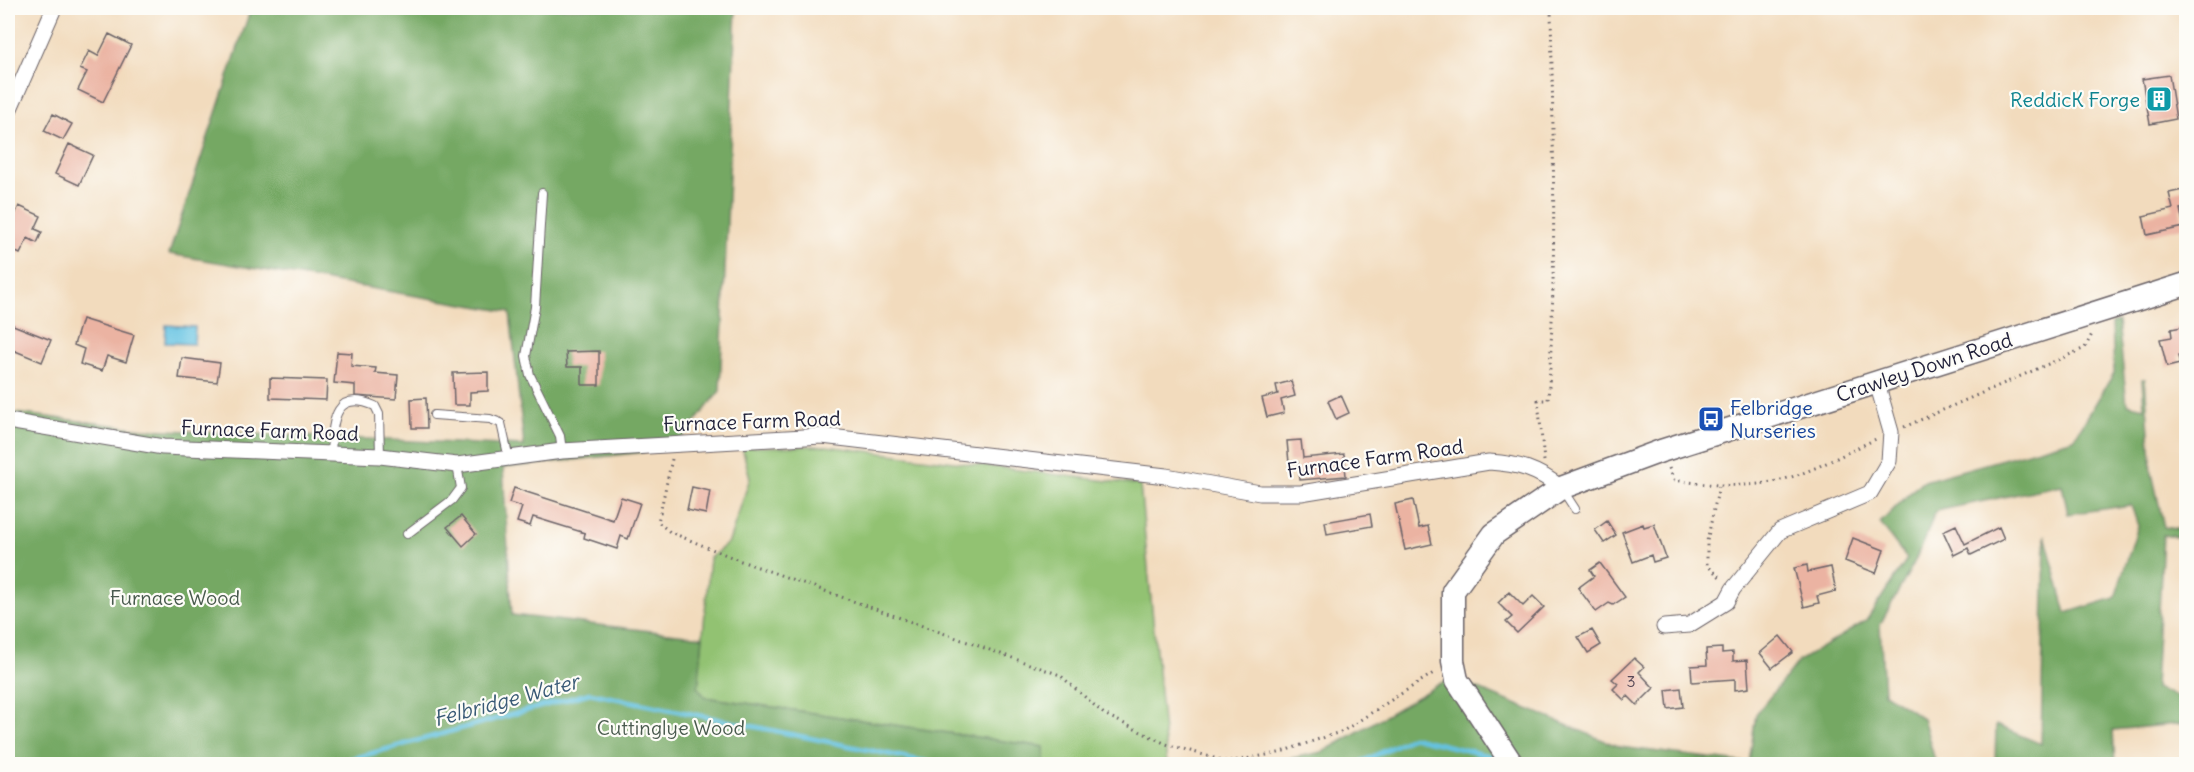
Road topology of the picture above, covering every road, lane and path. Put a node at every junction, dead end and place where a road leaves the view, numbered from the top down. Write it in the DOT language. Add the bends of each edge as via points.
graph roads {
  1 [pos="54,8"];
  2 [pos="1551,8"];
  3 [pos="8,113"];
  4 [pos="542,193"];
  5 [pos="2187,284"];
  6 [pos="1877,383"];
  7 [pos="434,415"];
  8 [pos="8,421"];
  9 [pos="678,443"];
  10 [pos="562,451"];
  11 [pos="331,453"];
  12 [pos="380,456"];
  13 [pos="509,459"];
  14 [pos="457,465"];
  15 [pos="1553,482"];
  16 [pos="1719,486"];
  17 [pos="1575,509"];
  18 [pos="407,534"];
  19 [pos="1733,589"];
  20 [pos="1664,627"];
  21 [pos="1453,661"];
  22 [pos="1508,757"];
  1 -- 3 [label="street"];
  2 -- 15 [label="path" via="1551,359 1548,400 1538,400"];
  4 -- 10 [label="lane" via="536,307 526,356 560,436"];
  5 -- 6 [label="street, Crawley Down Road"];
  6 -- 15 [label="street, Crawley Down Road"];
  6 -- 19 [label="street" via="1891,432 1889,461 1870,493 1780,531"];
  7 -- 13 [label="lane" via="501,423"];
  8 -- 11 [label="street, Furnace Farm Road" via="163,447"];
  9 -- 10 [label="street, Furnace Farm Road"];
  9 -- 15 [label="street, Furnace Farm Road" via="822,436 1166,476 1260,493 1301,493 1489,462 1516,464"];
  9 -- 21 [label="path" via="658,522 670,532 1060,675 1104,714 1166,744 1228,762 1278,753 1343,731"];
  10 -- 13 [label="street, Furnace Farm Road"];
  11 -- 12 [label="street, Furnace Farm Road"];
  11 -- 12 [label="lane" via="336,411 352,401 375,406 379,414"];
  12 -- 14 [label="street, Furnace Farm Road"];
  13 -- 14 [label="street, Furnace Farm Road"];
  14 -- 18 [label="lane" via="461,488 457,494"];
  15 -- 17 [label="lane"];
  15 -- 21 [label="street, Crawley Down Road" via="1494,534 1453,591"];
  16 -- 19 [label="path" via="1707,541 1707,566"];
  19 -- 20 [label="street" via="1726,602 1689,625"];
  21 -- 22 [label="street, Crawley Down Road" via="1457,680"];
}
